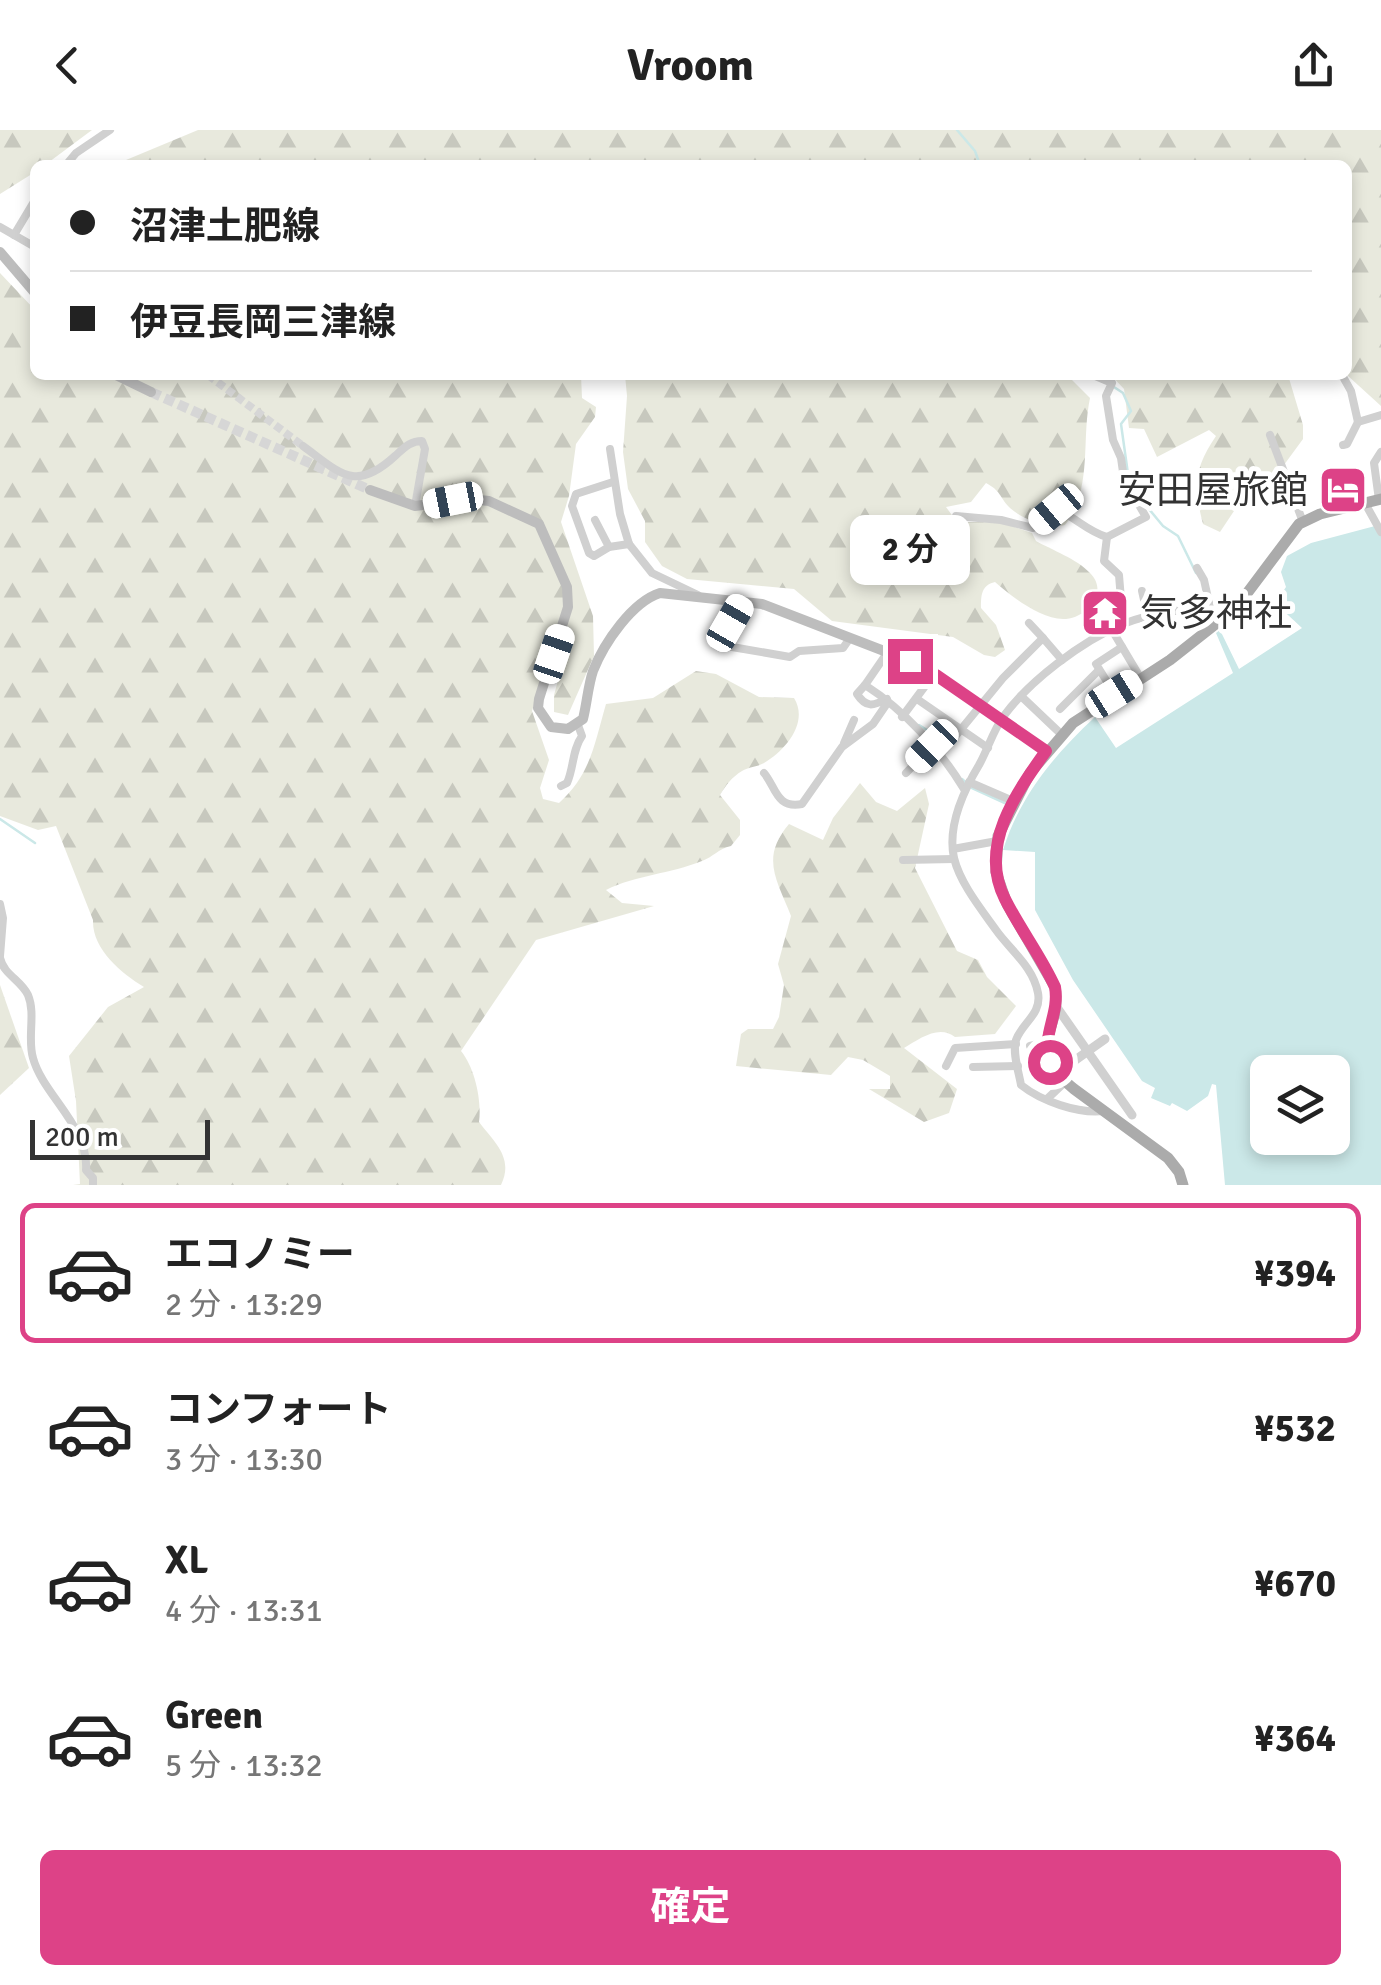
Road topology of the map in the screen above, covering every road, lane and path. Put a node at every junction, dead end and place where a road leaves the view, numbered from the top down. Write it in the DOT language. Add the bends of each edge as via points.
graph roads {
  1 [pos="110,130"];
  2 [pos="71,160"];
  3 [pos="30,208"];
  4 [pos="0,227"];
  5 [pos="14,235"];
  6 [pos="30,244"];
  7 [pos="0,252"];
  8 [pos="30,287"];
  9 [pos="126,380"];
  10 [pos="1102,380"];
  11 [pos="1344,380"];
  12 [pos="151,392"];
  13 [pos="1381,415"];
  14 [pos="1358,422"];
  15 [pos="1270,435"];
  16 [pos="303,446"];
  17 [pos="1343,446"];
  18 [pos="610,450"];
  19 [pos="1381,452"];
  20 [pos="614,482"];
  21 [pos="370,490"];
  22 [pos="1380,499"];
  23 [pos="1366,504"];
  24 [pos="415,506"];
  25 [pos="956,516"];
  26 [pos="595,520"];
  27 [pos="1302,522"];
  28 [pos="1381,532"];
  29 [pos="1108,537"];
  30 [pos="629,544"];
  31 [pos="609,548"];
  32 [pos="1197,568"];
  33 [pos="1142,590"];
  34 [pos="698,595"];
  35 [pos="742,601"];
  36 [pos="1210,608"];
  37 [pos="1236,608"];
  38 [pos="1148,618"];
  39 [pos="1029,623"];
  40 [pos="1123,624"];
  41 [pos="1112,630"];
  42 [pos="850,638"];
  43 [pos="1043,638"];
  44 [pos="1122,647"];
  45 [pos="888,653"];
  46 [pos="1062,660"];
  47 [pos="1099,670"];
  48 [pos="934,674"];
  49 [pos="1140,678"];
  50 [pos="865,685"];
  51 [pos="1114,694"];
  52 [pos="1021,696"];
  53 [pos="917,699"];
  54 [pos="888,701"];
  55 [pos="980,705"];
  56 [pos="1060,709"];
  57 [pos="902,717"];
  58 [pos="1001,719"];
  59 [pos="854,720"];
  60 [pos="578,724"];
  61 [pos="962,731"];
  62 [pos="1061,734"];
  63 [pos="932,746"];
  64 [pos="842,747"];
  65 [pos="988,748"];
  66 [pos="1046,751"];
  67 [pos="940,755"];
  68 [pos="764,773"];
  69 [pos="906,773"];
  70 [pos="966,785"];
  71 [pos="561,786"];
  72 [pos="1011,806"];
  73 [pos="997,841"];
  74 [pos="954,854"];
  75 [pos="902,860"];
  76 [pos="0,904"];
  77 [pos="0,957"];
  78 [pos="1056,1006"];
  79 [pos="1105,1038"];
  80 [pos="1046,1042"];
  81 [pos="1016,1044"];
  82 [pos="1030,1046"];
  83 [pos="1088,1050"];
  84 [pos="946,1066"];
  85 [pos="1018,1066"];
  86 [pos="974,1067"];
  87 [pos="1061,1077"];
  88 [pos="1046,1100"];
  89 [pos="1104,1111"];
  90 [pos="1132,1115"];
  91 [pos="92,1185"];
  92 [pos="1183,1185"];
  1 -- 2 [label="street"];
  3 -- 5 [label="street"];
  4 -- 5 [label="street"];
  5 -- 6 [label="street"];
  7 -- 8 [label="main road"];
  9 -- 12 [label="main road"];
  10 -- 29 [label="street" via="1112,385 1106,396 1124,479 1146,518"];
  11 -- 14 [label="street"];
  13 -- 14 [label="street"];
  14 -- 17 [label="street"];
  15 -- 27 [label="street"];
  16 -- 24 [label="street" via="361,478 422,440"];
  18 -- 20 [label="street"];
  19 -- 22 [label="street" via="1374,462"];
  20 -- 30 [label="street"];
  20 -- 31 [label="street" via="576,494 572,506 590,553"];
  21 -- 24 [label="main road"];
  22 -- 23 [label="main road"];
  23 -- 27 [label="main road"];
  23 -- 28 [label="street"];
  24 -- 60 [label="main road" via="489,501 544,530 567,587 568,608 538,708 552,727"];
  25 -- 29 [label="street" via="1033,528 1056,509"];
  26 -- 31 [label="street"];
  27 -- 37 [label="main road"];
  29 -- 40 [label="street" via="1104,560 1119,574"];
  30 -- 31 [label="street"];
  30 -- 34 [label="street" via="652,573"];
  32 -- 36 [label="street"];
  33 -- 38 [label="street"];
  34 -- 35 [label="main road"];
  34 -- 60 [label="main road" via="660,593 632,609 594,668"];
  35 -- 42 [label="main road"];
  35 -- 42 [label="street" via="719,642 732,648 790,656 843,648"];
  36 -- 37 [label="street"];
  36 -- 38 [label="street"];
  37 -- 49 [label="main road"];
  38 -- 40 [label="street"];
  39 -- 43 [label="street"];
  40 -- 41 [label="street"];
  41 -- 44 [label="street"];
  41 -- 46 [label="street"];
  42 -- 45 [label="main road"];
  43 -- 46 [label="street"];
  43 -- 55 [label="street"];
  44 -- 47 [label="street" via="1096,664"];
  44 -- 49 [label="street"];
  45 -- 48 [label="main road"];
  45 -- 50 [label="street"];
  46 -- 52 [label="street"];
  47 -- 51 [label="street"];
  47 -- 56 [label="street"];
  48 -- 53 [label="street"];
  48 -- 55 [label="main road"];
  49 -- 51 [label="main road"];
  50 -- 54 [label="street"];
  50 -- 54 [label="street" via="857,694 865,704"];
  51 -- 62 [label="main road"];
  52 -- 58 [label="street"];
  52 -- 62 [label="street"];
  53 -- 57 [label="street"];
  53 -- 61 [label="street"];
  54 -- 57 [label="street"];
  54 -- 64 [label="street" via="873,724"];
  55 -- 58 [label="main road"];
  55 -- 61 [label="street"];
  57 -- 63 [label="street"];
  58 -- 65 [label="street"];
  58 -- 66 [label="main road"];
  59 -- 64 [label="street"];
  60 -- 71 [label="street" via="582,736"];
  61 -- 65 [label="street"];
  61 -- 67 [label="street"];
  62 -- 66 [label="main road"];
  63 -- 67 [label="street"];
  63 -- 69 [label="street"];
  64 -- 68 [label="street" via="797,806 775,795"];
  65 -- 70 [label="street"];
  66 -- 72 [label="main road"];
  67 -- 70 [label="street"];
  70 -- 72 [label="street"];
  70 -- 74 [label="street"];
  72 -- 73 [label="main road"];
  73 -- 74 [label="street"];
  73 -- 78 [label="main road" via="1002,893 1051,978"];
  74 -- 75 [label="street"];
  74 -- 81 [label="street" via="964,881 1038,991 1034,1014"];
  76 -- 77 [label="street"];
  77 -- 91 [label="street" via="28,996 34,1062 72,1121"];
  78 -- 80 [label="main road"];
  78 -- 83 [label="street"];
  79 -- 83 [label="street"];
  80 -- 82 [label="street"];
  80 -- 87 [label="main road"];
  81 -- 84 [label="street" via="955,1048"];
  81 -- 85 [label="street"];
  83 -- 87 [label="street"];
  83 -- 90 [label="street"];
  85 -- 86 [label="street"];
  85 -- 88 [label="street" via="1021,1085"];
  87 -- 88 [label="street"];
  87 -- 89 [label="main road"];
  88 -- 89 [label="street"];
  89 -- 92 [label="main road" via="1168,1158"];
}
